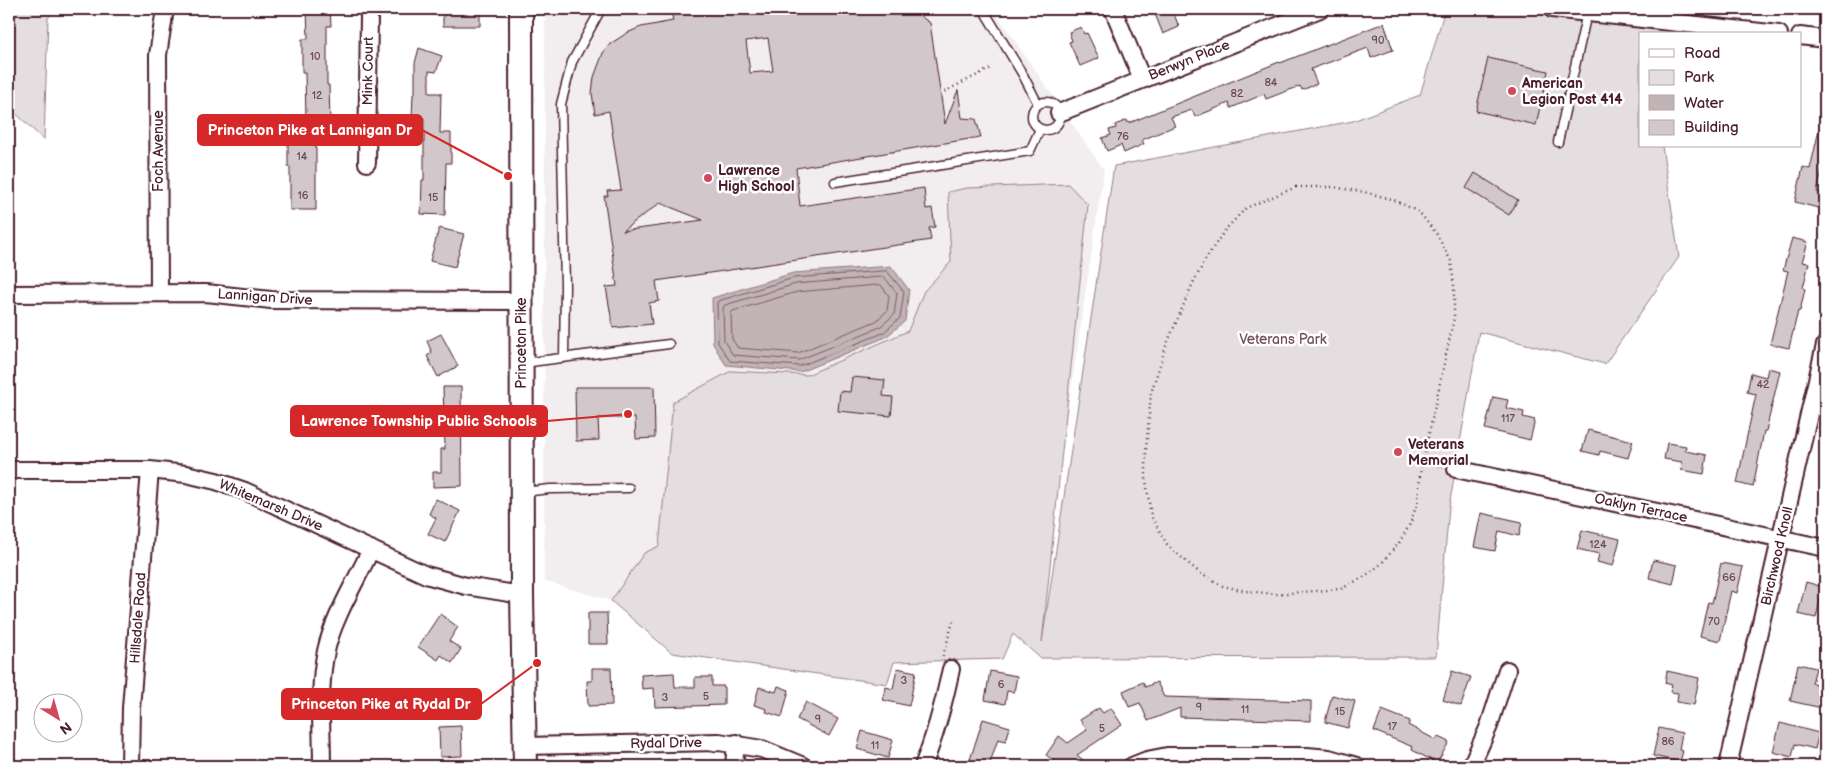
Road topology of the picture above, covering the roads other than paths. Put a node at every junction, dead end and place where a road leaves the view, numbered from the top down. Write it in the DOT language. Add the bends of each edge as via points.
graph roads {
  1 [pos="165,9"];
  2 [pos="371,9"];
  3 [pos="521,9"];
  4 [pos="600,9"];
  5 [pos="983,9"];
  6 [pos="1113,9"];
  7 [pos="1320,9"];
  8 [pos="1552,9"];
  9 [pos="1587,12"];
  10 [pos="1762,32"];
  11 [pos="1802,36"];
  12 [pos="1825,39"];
  13 [pos="1142,79"];
  14 [pos="1038,104"];
  15 [pos="1059,112"];
  16 [pos="1040,129"];
  17 [pos="1558,142"];
  18 [pos="367,163"];
  19 [pos="835,182"];
  20 [pos="159,293"];
  21 [pos="9,294"];
  22 [pos="521,301"];
  23 [pos="669,344"];
  24 [pos="1825,345"];
  25 [pos="564,358"];
  26 [pos="521,363"];
  27 [pos="1453,468"];
  28 [pos="9,470"];
  29 [pos="150,470"];
  30 [pos="629,488"];
  31 [pos="522,492"];
  32 [pos="1781,538"];
  33 [pos="1825,548"];
  34 [pos="372,549"];
  35 [pos="522,595"];
  36 [pos="951,668"];
  37 [pos="1507,670"];
  38 [pos="736,744"];
  39 [pos="525,756"];
  40 [pos="130,766"];
  41 [pos="322,766"];
  42 [pos="734,766"];
  43 [pos="803,766"];
  44 [pos="923,766"];
  45 [pos="1132,766"];
  46 [pos="1357,766"];
  47 [pos="1471,766"];
  48 [pos="1728,766"];
  1 -- 20 [label="street, Foch Avenue" via="158,55"];
  2 -- 18 [label="street, Mink Court"];
  3 -- 22 [label="main road, Princeton Pike"];
  4 -- 25 [label="lane" via="572,62 561,104"];
  5 -- 14 [label="lane"];
  6 -- 13 [label="street"];
  7 -- 13 [label="street, Berwyn Place"];
  8 -- 9 [label="street"];
  9 -- 10 [label="street"];
  9 -- 17 [label="lane"];
  11 -- 12 [label="street"];
  13 -- 15 [label="street, Berwyn Place"];
  14 -- 15 [label="lane" via="1051,103"];
  14 -- 16 [label="lane" via="1032,111 1032,120"];
  15 -- 16 [label="lane" via="1056,125 1049,130"];
  16 -- 19 [label="lane" via="1030,152"];
  20 -- 21 [label="street, Lannigan Drive"];
  20 -- 22 [label="street, Lannigan Drive" via="206,293 271,300"];
  22 -- 26 [label="main road, Princeton Pike"];
  23 -- 25 [label="lane"];
  24 -- 32 [label="street, Birchwood Knoll"];
  25 -- 26 [label="lane"];
  26 -- 31 [label="main road, Princeton Pike"];
  27 -- 32 [label="street, Oaklyn Terrace"];
  28 -- 29 [label="street, Whitemarsh Drive"];
  29 -- 34 [label="street, Whitemarsh Drive" via="186,474 245,491"];
  29 -- 40 [label="street, Hillsdale Road" via="131,708"];
  30 -- 31 [label="lane"];
  31 -- 35 [label="main road, Princeton Pike"];
  32 -- 33 [label="street, Oaklyn Terrace"];
  32 -- 48 [label="street, Birchwood Knoll"];
  34 -- 35 [label="street, Whitemarsh Drive" via="437,578"];
  34 -- 41 [label="street" via="326,650 322,682"];
  35 -- 39 [label="main road, Princeton Pike"];
  36 -- 44 [label="street" via="937,729"];
  37 -- 47 [label="street" via="1490,726"];
  38 -- 39 [label="street, Rydal Drive" via="719,742"];
  38 -- 42 [label="street"];
  38 -- 43 [label="street, Rydal Drive" via="762,749"];
  45 -- 46 [label="street" via="1167,756 1307,756"];
}
